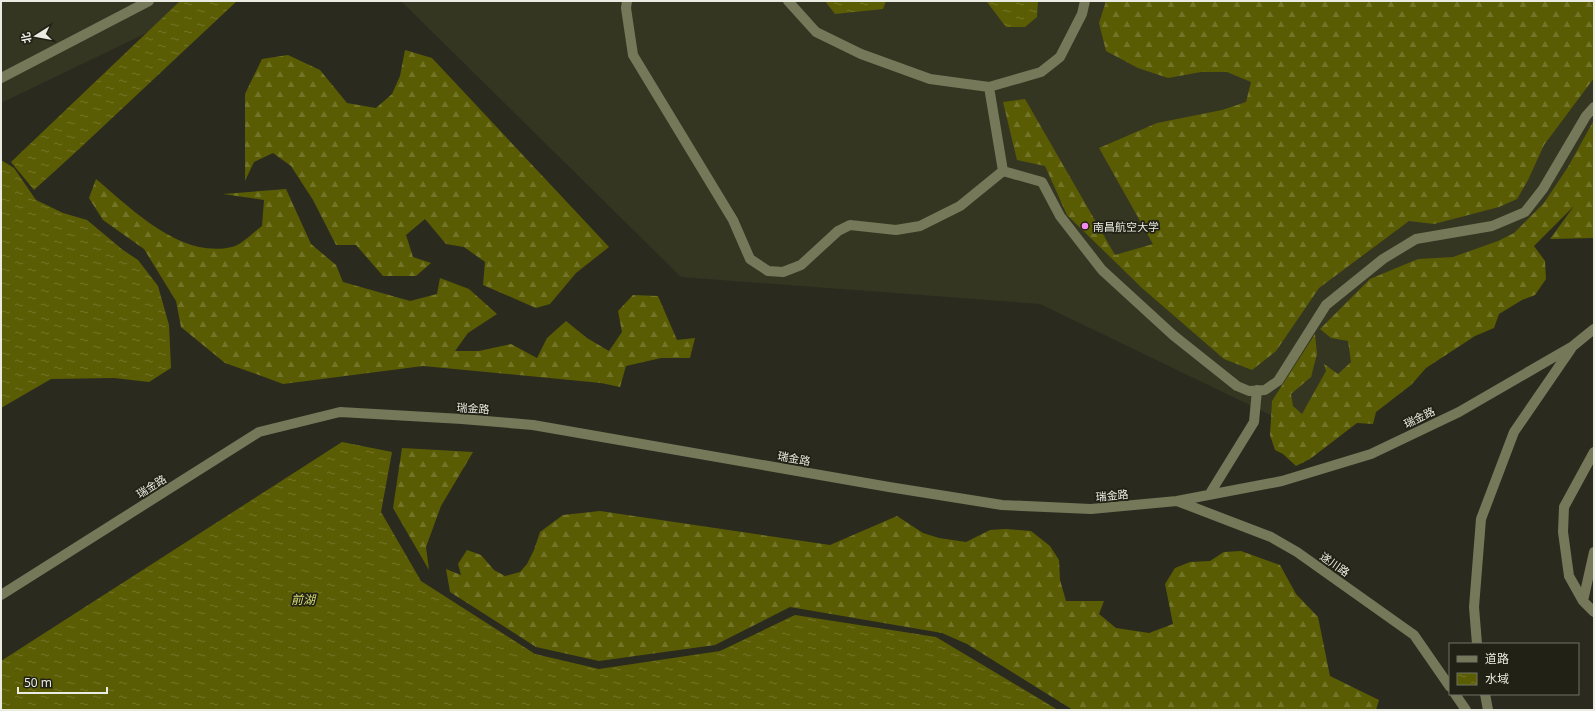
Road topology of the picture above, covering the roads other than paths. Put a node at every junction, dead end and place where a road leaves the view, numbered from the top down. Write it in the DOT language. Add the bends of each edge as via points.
graph roads {
  1 [pos="149,1"];
  2 [pos="627,1"];
  3 [pos="788,1"];
  4 [pos="1086,1"];
  5 [pos="1,78"];
  6 [pos="989,87"];
  7 [pos="1594,107"];
  8 [pos="1003,171"];
  9 [pos="1594,329"];
  10 [pos="1573,346"];
  11 [pos="1257,390"];
  12 [pos="1594,452"];
  13 [pos="1209,495"];
  14 [pos="1177,502"];
  15 [pos="1594,552"];
  16 [pos="1,595"];
  17 [pos="1583,601"];
  18 [pos="1594,612"];
  19 [pos="1477,643"];
  20 [pos="1449,686"];
  21 [pos="1456,695"];
  22 [pos="1485,695"];
  23 [pos="1466,710"];
  24 [pos="1488,710"];
  1 -- 5 [label="street"];
  2 -- 8 [label="street" via="634,55 733,220 750,259 768,271 783,272 801,265 838,232 850,225 896,230 920,226 960,206"];
  3 -- 6 [label="street" via="816,32 861,54 930,79"];
  4 -- 6 [label="street" via="1060,57 1041,72"];
  6 -- 8 [label="street"];
  7 -- 11 [label="street" via="1586,116 1543,189 1525,212 1492,226 1416,240 1383,259 1326,305 1278,381 1265,390"];
  8 -- 11 [label="street" via="1042,182 1060,216 1102,270 1173,335 1236,386 1249,391"];
  9 -- 10 [label="street, 瑞金路"];
  10 -- 13 [label="street, 瑞金路" via="1459,412 1371,454 1282,481"];
  10 -- 19 [label="street" via="1514,432 1481,519 1474,607"];
  11 -- 13 [label="street" via="1254,422"];
  12 -- 17 [label="street" via="1564,507 1563,532 1568,576"];
  13 -- 14 [label="street, 瑞金路"];
  14 -- 16 [label="street, 瑞金路" via="1091,509 1002,505 533,425 340,412 259,432"];
  14 -- 20 [label="street, 遂川路" via="1271,537 1297,552 1414,635"];
  15 -- 17 [label="street"];
  17 -- 18 [label="street"];
  21 -- 23 [label="street"];
  22 -- 24 [label="street"];
}
